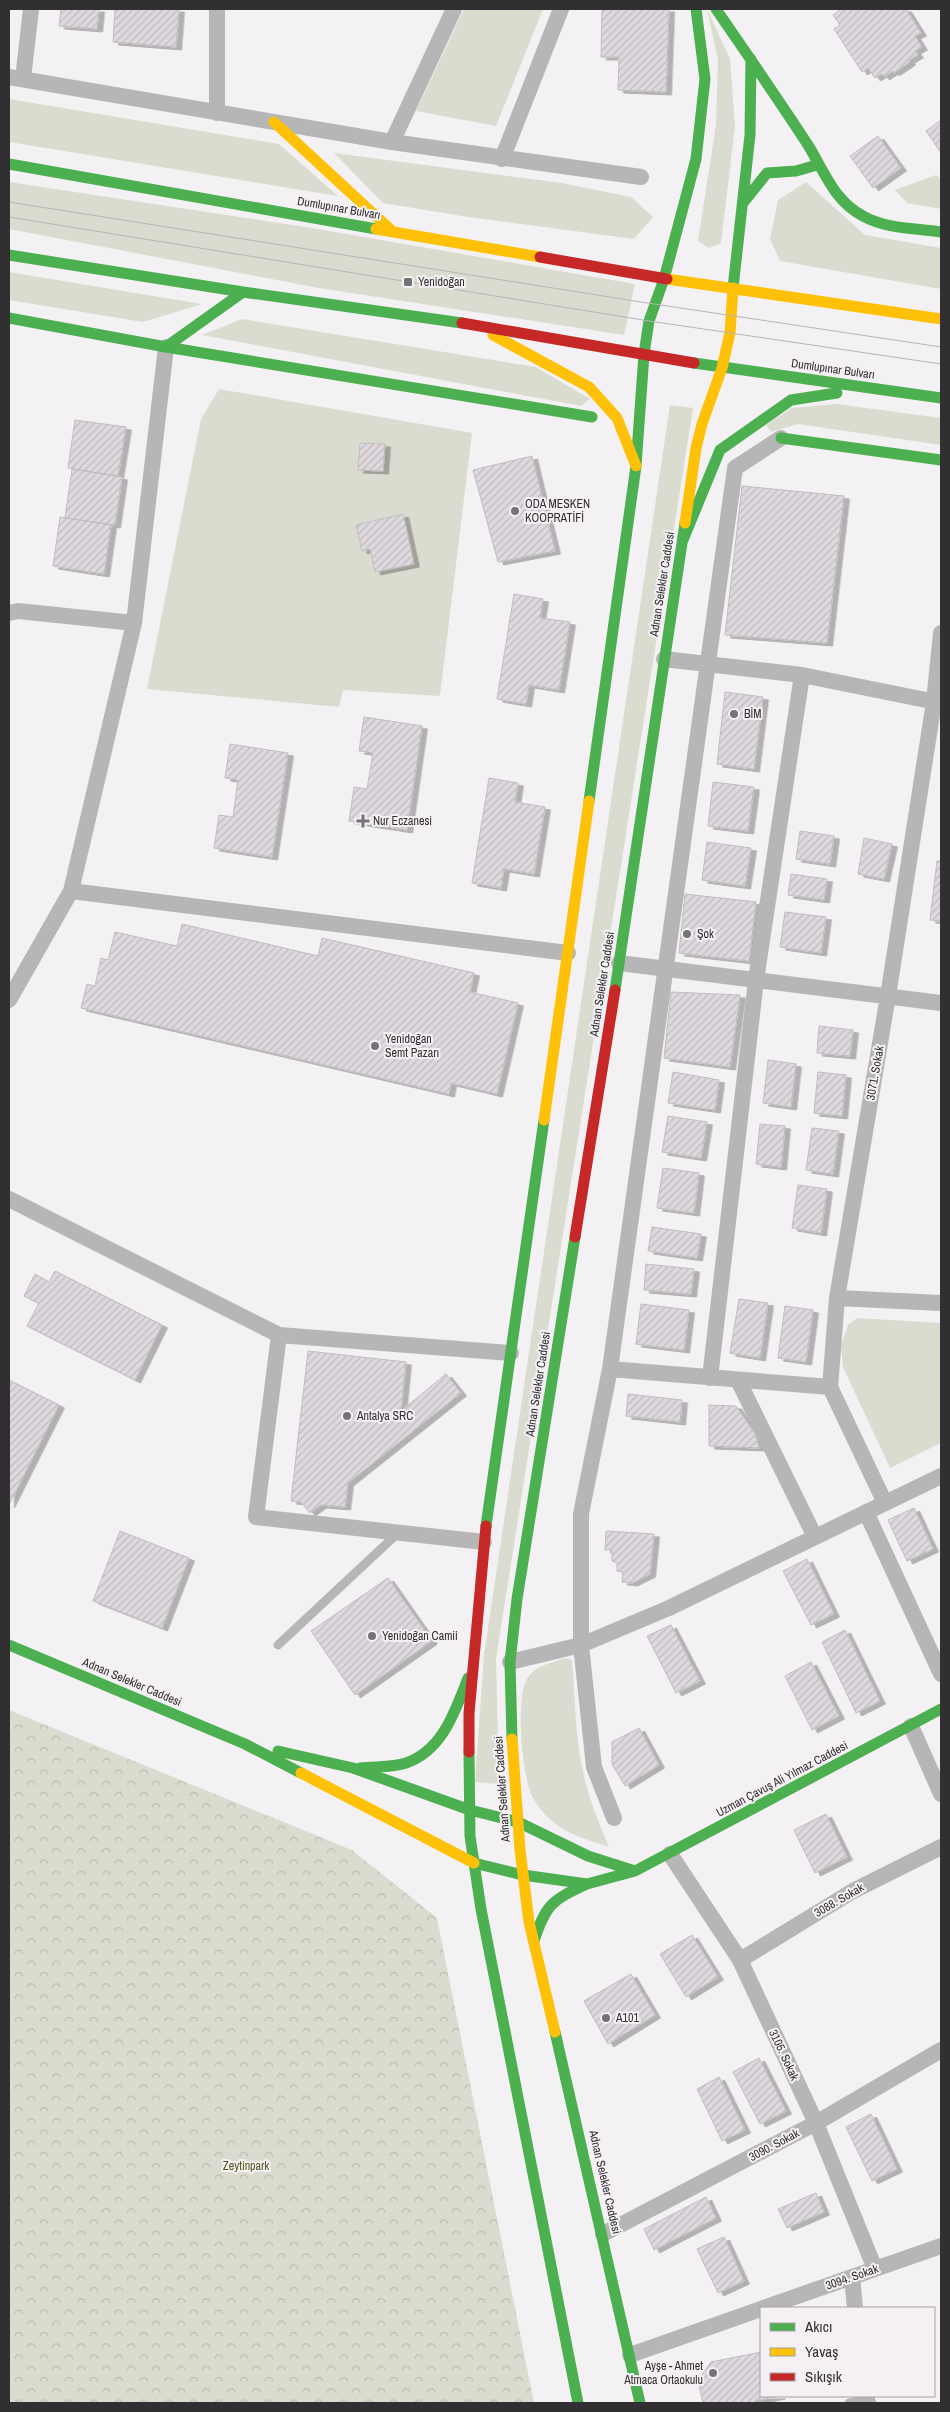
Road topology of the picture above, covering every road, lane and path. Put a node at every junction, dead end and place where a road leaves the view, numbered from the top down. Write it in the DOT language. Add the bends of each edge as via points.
graph roads {
  1 [pos="31,9"];
  2 [pos="217,9"];
  3 [pos="454,9"];
  4 [pos="561,9"];
  5 [pos="696,9"];
  6 [pos="716,9"];
  7 [pos="751,59"];
  8 [pos="16,78"];
  9 [pos="217,112"];
  10 [pos="274,122"];
  11 [pos="392,142"];
  12 [pos="502,159"];
  13 [pos="9,164"];
  14 [pos="817,164"];
  15 [pos="641,178"];
  16 [pos="743,203"];
  17 [pos="392,231"];
  18 [pos="941,232"];
  19 [pos="9,255"];
  20 [pos="664,279"];
  21 [pos="733,288"];
  22 [pos="243,292"];
  23 [pos="9,318"];
  24 [pos="941,318"];
  25 [pos="472,324"];
  26 [pos="166,347"];
  27 [pos="644,354"];
  28 [pos="722,368"];
  29 [pos="868,388"];
  30 [pos="941,398"];
  31 [pos="592,417"];
  32 [pos="781,438"];
  33 [pos="941,460"];
  34 [pos="636,466"];
  35 [pos="683,540"];
  36 [pos="9,614"];
  37 [pos="134,623"];
  38 [pos="941,633"];
  39 [pos="664,659"];
  40 [pos="708,664"];
  41 [pos="802,675"];
  42 [pos="937,702"];
  43 [pos="71,891"];
  44 [pos="568,953"];
  45 [pos="619,963"];
  46 [pos="666,969"];
  47 [pos="756,980"];
  48 [pos="888,996"];
  49 [pos="9,1000"];
  50 [pos="941,1003"];
  51 [pos="9,1200"];
  52 [pos="837,1298"];
  53 [pos="941,1303"];
  54 [pos="279,1336"];
  55 [pos="511,1353"];
  56 [pos="610,1369"];
  57 [pos="710,1378"];
  58 [pos="738,1380"];
  59 [pos="830,1387"];
  60 [pos="941,1476"];
  61 [pos="885,1503"];
  62 [pos="866,1512"];
  63 [pos="398,1533"];
  64 [pos="815,1537"];
  65 [pos="484,1542"];
  66 [pos="9,1645"];
  67 [pos="278,1645"];
  68 [pos="581,1645"];
  69 [pos="510,1662"];
  70 [pos="472,1670"];
  71 [pos="941,1674"];
  72 [pos="941,1709"];
  73 [pos="911,1726"];
  74 [pos="245,1744"];
  75 [pos="353,1768"];
  76 [pos="941,1794"];
  77 [pos="470,1810"];
  78 [pos="614,1818"];
  79 [pos="518,1822"];
  80 [pos="941,1848"];
  81 [pos="670,1854"];
  82 [pos="474,1863"];
  83 [pos="635,1871"];
  84 [pos="523,1874"];
  85 [pos="587,1884"];
  86 [pos="534,1941"];
  87 [pos="740,1960"];
  88 [pos="941,2050"];
  89 [pos="816,2123"];
  90 [pos="603,2234"];
  91 [pos="941,2246"];
  92 [pos="875,2269"];
  93 [pos="852,2277"];
  94 [pos="768,2307"];
  95 [pos="855,2307"];
  96 [pos="760,2310"];
  97 [pos="630,2355"];
  98 [pos="867,2399"];
  99 [pos="578,2403"];
  100 [pos="640,2403"];
  101 [pos="850,2403"];
  1 -- 8 [label="street"];
  2 -- 9 [label="street"];
  3 -- 11 [label="street"];
  4 -- 12 [label="street"];
  5 -- 20 [label="main road" via="706,79 696,159"];
  6 -- 7 [label="main road"];
  7 -- 14 [label="main road"];
  7 -- 16 [label="main road" via="750,135"];
  8 -- 9 [label="street"];
  9 -- 10 [label="street"];
  10 -- 11 [label="street"];
  10 -- 17 [label="main road"];
  11 -- 12 [label="street"];
  12 -- 15 [label="street"];
  13 -- 17 [label="main road, Dumlupınar Bulvarı"];
  14 -- 16 [label="main road" via="796,171 767,173"];
  14 -- 18 [label="main road" via="841,199 872,221"];
  16 -- 21 [label="main road"];
  17 -- 20 [label="main road, Dumlupınar Bulvarı"];
  19 -- 22 [label="main road, Dumlupınar Bulvarı"];
  20 -- 21 [label="main road, Dumlupınar Bulvarı"];
  20 -- 27 [label="main road" via="649,321"];
  21 -- 24 [label="main road, Dumlupınar Bulvarı"];
  21 -- 28 [label="main road" via="730,333"];
  22 -- 25 [label="main road, Dumlupınar Bulvarı"];
  22 -- 26 [label="main road"];
  23 -- 26 [label="main road"];
  25 -- 27 [label="main road, Dumlupınar Bulvarı"];
  25 -- 34 [label="main road" via="589,387 618,418"];
  26 -- 31 [label="main road"];
  26 -- 37 [label="street"];
  27 -- 28 [label="main road, Dumlupınar Bulvarı"];
  27 -- 34 [label="main road, Adnan Selekler Caddesi"];
  28 -- 29 [label="main road, Dumlupınar Bulvarı"];
  28 -- 35 [label="main road, Adnan Selekler Caddesi" via="700,432"];
  29 -- 30 [label="main road, Dumlupınar Bulvarı"];
  29 -- 35 [label="main road" via="790,400 720,450"];
  32 -- 33 [label="main road"];
  32 -- 40 [label="street" via="735,468"];
  34 -- 44 [label="main road, Adnan Selekler Caddesi"];
  35 -- 39 [label="main road, Adnan Selekler Caddesi"];
  36 -- 37 [label="street" via="18,611"];
  37 -- 43 [label="street"];
  38 -- 42 [label="street, 3071. Sokak"];
  39 -- 40 [label="street"];
  39 -- 45 [label="main road, Adnan Selekler Caddesi"];
  40 -- 41 [label="street"];
  40 -- 46 [label="street"];
  41 -- 42 [label="street"];
  41 -- 47 [label="street"];
  42 -- 48 [label="street, 3071. Sokak"];
  43 -- 44 [label="street"];
  43 -- 49 [label="street"];
  44 -- 55 [label="main road, Adnan Selekler Caddesi"];
  45 -- 46 [label="street"];
  45 -- 69 [label="main road, Adnan Selekler Caddesi" via="517,1599"];
  46 -- 47 [label="street"];
  46 -- 56 [label="street"];
  47 -- 48 [label="street"];
  47 -- 57 [label="street"];
  48 -- 50 [label="street"];
  48 -- 52 [label="street, 3071. Sokak"];
  51 -- 54 [label="street"];
  52 -- 53 [label="street"];
  52 -- 59 [label="street, 3071. Sokak"];
  54 -- 55 [label="street"];
  54 -- 63 [label="street" via="256,1517"];
  55 -- 65 [label="main road, Adnan Selekler Caddesi"];
  56 -- 57 [label="street"];
  56 -- 68 [label="street" via="581,1514"];
  57 -- 58 [label="street"];
  58 -- 59 [label="street"];
  58 -- 64 [label="street"];
  59 -- 61 [label="street, 3071. Sokak"];
  60 -- 61 [label="street"];
  61 -- 62 [label="street"];
  62 -- 64 [label="street"];
  62 -- 71 [label="street"];
  63 -- 65 [label="street"];
  63 -- 67 [label="lane"];
  64 -- 68 [label="street" via="669,1608"];
  65 -- 70 [label="main road, Adnan Selekler Caddesi"];
  66 -- 74 [label="main road, Adnan Selekler Caddesi"];
  68 -- 69 [label="street"];
  68 -- 78 [label="street" via="594,1767"];
  69 -- 79 [label="main road, Adnan Selekler Caddesi" via="510,1716"];
  70 -- 75 [label="main road, Adnan Selekler Caddesi" via="439,1742 405,1763"];
  70 -- 77 [label="main road, Adnan Selekler Caddesi"];
  72 -- 73 [label="main road, Uzman Çavuş Ali Yılmaz Caddesi"];
  73 -- 76 [label="street"];
  73 -- 81 [label="main road, Uzman Çavuş Ali Yılmaz Caddesi"];
  74 -- 75 [label="main road, Adnan Selekler Caddesi"];
  74 -- 82 [label="main road, Adnan Selekler Caddesi"];
  75 -- 77 [label="main road, Adnan Selekler Caddesi"];
  77 -- 79 [label="main road"];
  77 -- 82 [label="main road, Adnan Selekler Caddesi"];
  79 -- 83 [label="main road" via="588,1856"];
  79 -- 84 [label="main road, Adnan Selekler Caddesi"];
  80 -- 87 [label="street, 3088. Sokak" via="853,1891"];
  81 -- 83 [label="main road, Uzman Çavuş Ali Yılmaz Caddesi"];
  81 -- 87 [label="street, 3105. Sokak"];
  82 -- 84 [label="main road"];
  82 -- 99 [label="main road, Adnan Selekler Caddesi"];
  83 -- 85 [label="main road, Uzman Çavuş Ali Yılmaz Caddesi"];
  84 -- 85 [label="main road"];
  84 -- 86 [label="main road, Adnan Selekler Caddesi"];
  85 -- 86 [label="main road" via="553,1900 543,1913"];
  86 -- 90 [label="main road, Adnan Selekler Caddesi"];
  87 -- 89 [label="street, 3105. Sokak"];
  88 -- 89 [label="street, 3090. Sokak"];
  89 -- 90 [label="street, 3090. Sokak"];
  89 -- 92 [label="street, 3105. Sokak"];
  90 -- 97 [label="main road, Adnan Selekler Caddesi"];
  91 -- 92 [label="street, 3094. Sokak"];
  92 -- 93 [label="street, 3094. Sokak"];
  93 -- 94 [label="street, 3094. Sokak"];
  93 -- 95 [label="street"];
  96 -- 97 [label="street, 3094. Sokak"];
  97 -- 100 [label="main road, Adnan Selekler Caddesi"];
  98 -- 101 [label="lane"];
}
